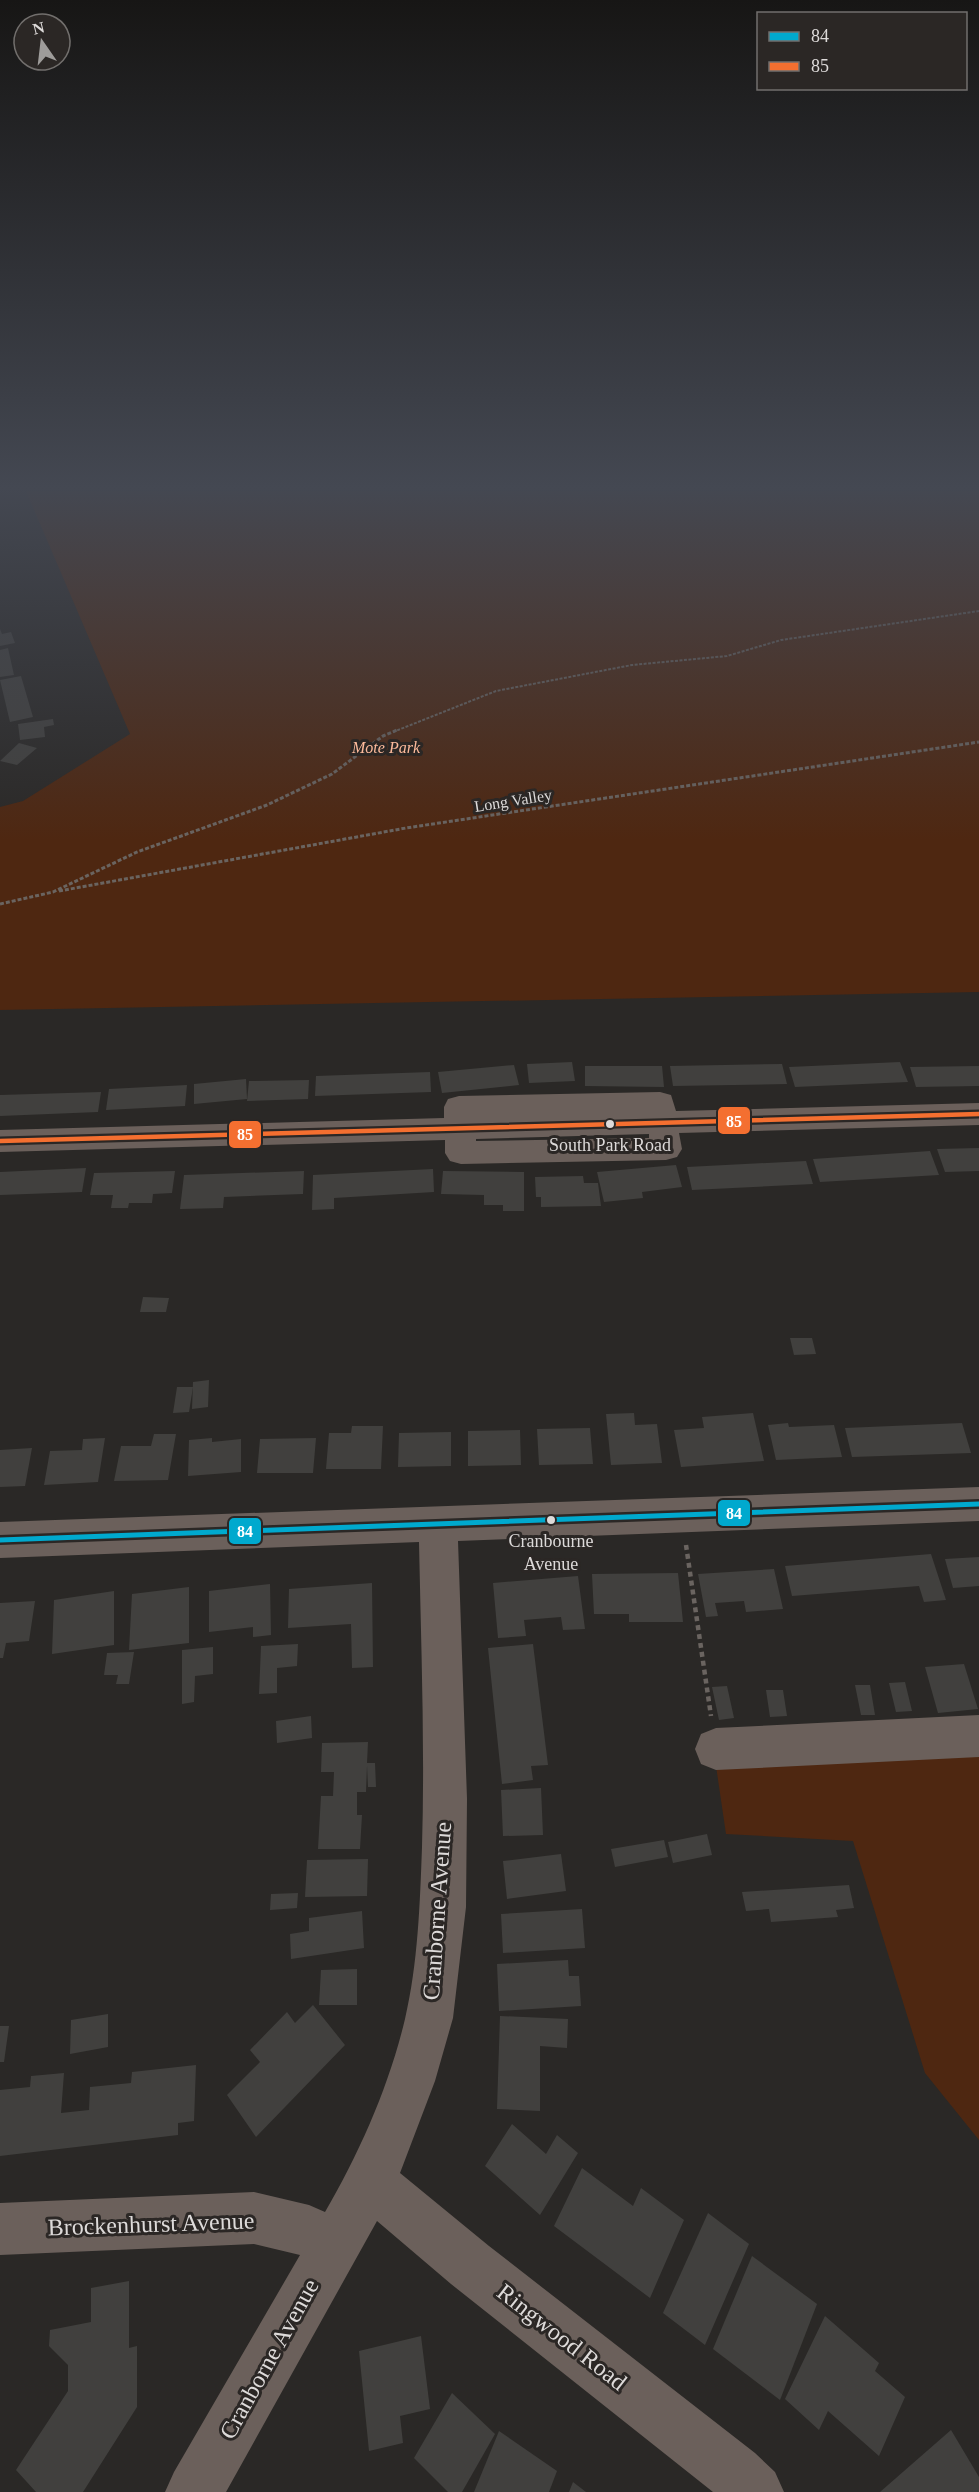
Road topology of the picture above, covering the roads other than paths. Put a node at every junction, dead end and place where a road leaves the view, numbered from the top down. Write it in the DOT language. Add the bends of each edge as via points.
graph roads {
  1 [pos="979,1114"];
  2 [pos="662,1122"];
  3 [pos="459,1128"];
  4 [pos="0,1141"];
  5 [pos="979,1504"];
  6 [pos="438,1524"];
  7 [pos="0,1540"];
  8 [pos="979,1736"];
  9 [pos="716,1749"];
  10 [pos="371,2182"];
  11 [pos="0,2229"];
  12 [pos="332,2246"];
  13 [pos="194,2492"];
  14 [pos="755,2492"];
  1 -- 2 [label="street"];
  2 -- 3 [label="street" via="660,1103 459,1107"];
  2 -- 3 [label="street" via="666,1149 461,1153"];
  3 -- 4 [label="street"];
  5 -- 6 [label="street"];
  6 -- 7 [label="street"];
  6 -- 10 [label="street, Cranborne Avenue" via="445,1799 441,1917 429,2018 410,2081"];
  8 -- 9 [label="street"];
  10 -- 12 [label="street, Cranborne Avenue"];
  10 -- 14 [label="street, Ringwood Road"];
  11 -- 12 [label="street, Brockenhurst Avenue" via="254,2218 309,2231"];
  12 -- 13 [label="street, Cranborne Avenue"];
}
